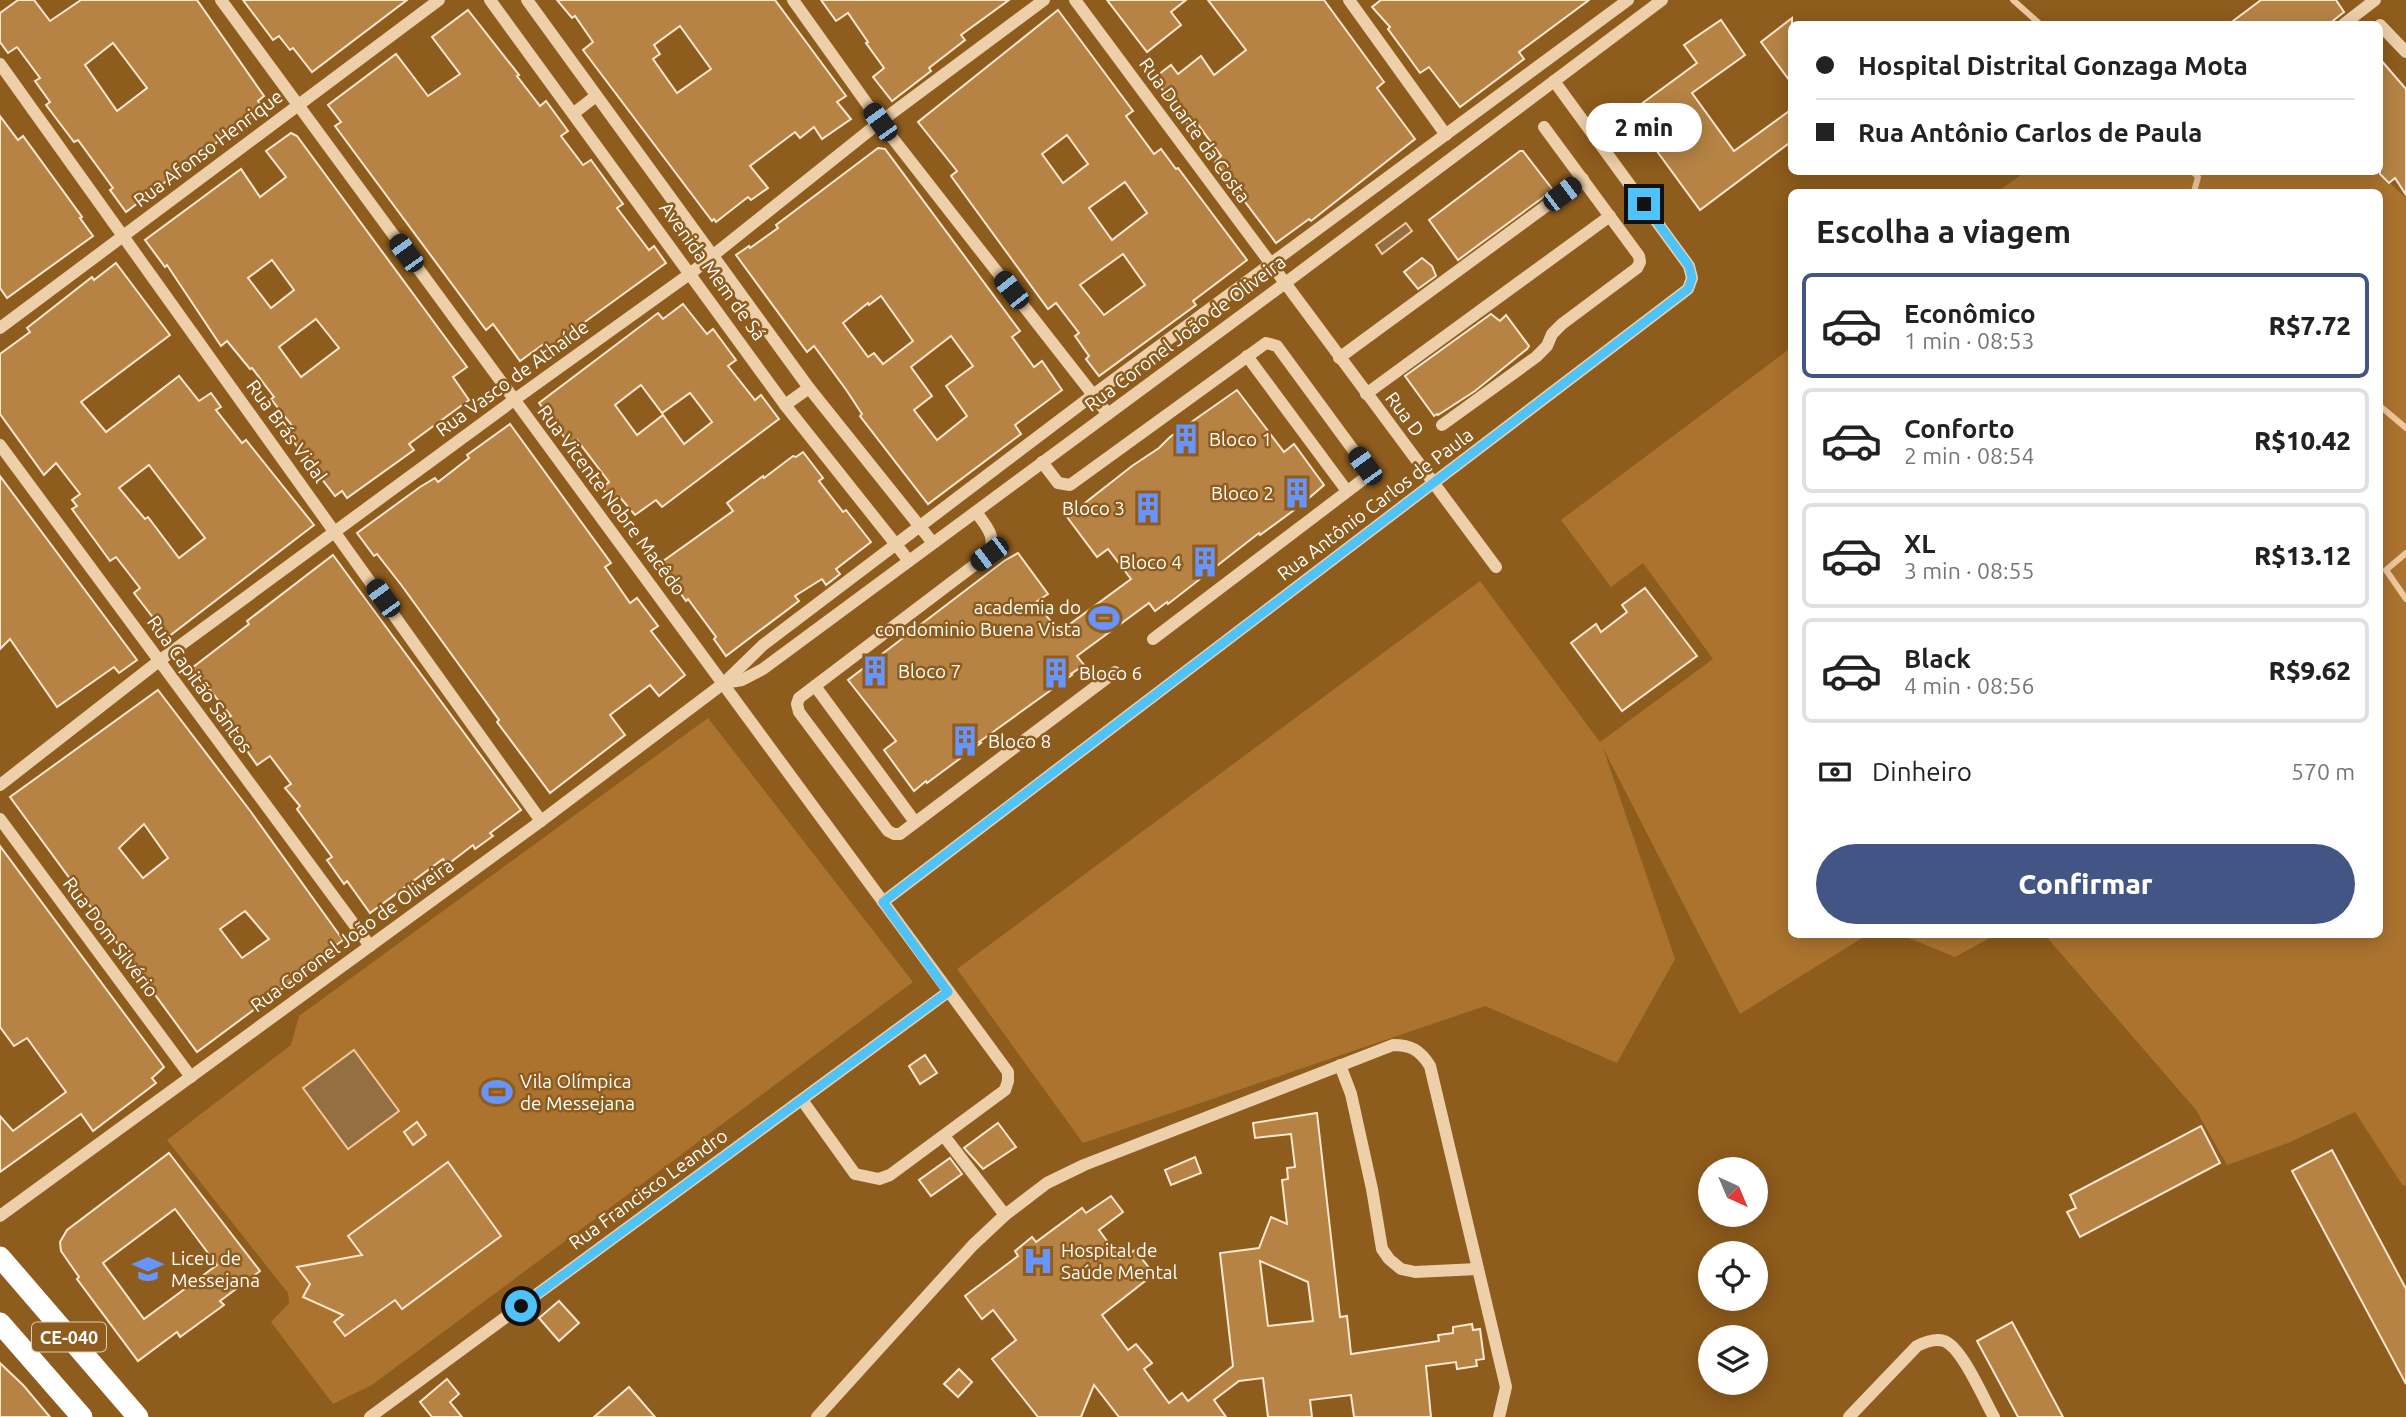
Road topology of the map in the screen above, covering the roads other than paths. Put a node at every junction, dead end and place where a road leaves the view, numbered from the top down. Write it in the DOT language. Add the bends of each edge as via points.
graph roads {
  1 [pos="221,0"];
  2 [pos="439,0"];
  3 [pos="490,0"];
  4 [pos="527,0"];
  5 [pos="793,0"];
  6 [pos="1044,0"];
  7 [pos="1075,0"];
  8 [pos="1349,0"];
  9 [pos="1662,0"];
  10 [pos="1622,2"];
  11 [pos="2370,4"];
  12 [pos="2348,21"];
  13 [pos="2378,21"];
  14 [pos="1632,22"];
  15 [pos="2383,28"];
  16 [pos="2406,52"];
  17 [pos="0,64"];
  18 [pos="1554,81"];
  19 [pos="596,96"];
  20 [pos="298,105"];
  21 [pos="574,113"];
  22 [pos="880,122"];
  23 [pos="1544,127"];
  24 [pos="1446,135"];
  25 [pos="1583,178"];
  26 [pos="1610,216"];
  27 [pos="124,235"];
  28 [pos="712,256"];
  29 [pos="1271,265"];
  30 [pos="691,273"];
  31 [pos="1284,284"];
  32 [pos="0,328"];
  33 [pos="1247,356"];
  34 [pos="1339,358"];
  35 [pos="809,388"];
  36 [pos="1366,394"];
  37 [pos="1093,395"];
  38 [pos="514,400"];
  39 [pos="785,405"];
  40 [pos="1108,414"];
  41 [pos="1442,425"];
  42 [pos="0,445"];
  43 [pos="1042,462"];
  44 [pos="1434,484"];
  45 [pos="1347,491"];
  46 [pos="976,512"];
  47 [pos="921,527"];
  48 [pos="335,532"];
  49 [pos="933,543"];
  50 [pos="897,545"];
  51 [pos="909,561"];
  52 [pos="1496,567"];
  53 [pos="1153,639"];
  54 [pos="159,662"];
  55 [pos="1115,672"];
  56 [pos="724,683"];
  57 [pos="815,686"];
  58 [pos="0,785"];
  59 [pos="0,819"];
  60 [pos="541,821"];
  61 [pos="915,822"];
  62 [pos="883,902"];
  63 [pos="370,946"];
  64 [pos="948,992"];
  65 [pos="1340,1065"];
  66 [pos="191,1077"];
  67 [pos="802,1100"];
  68 [pos="944,1136"];
  69 [pos="1004,1215"];
  70 [pos="0,1216"];
  71 [pos="0,1257"];
  72 [pos="1477,1269"];
  73 [pos="0,1323"];
  74 [pos="82,1417"];
  75 [pos="138,1417"];
  76 [pos="370,1417"];
  77 [pos="817,1417"];
  78 [pos="1499,1417"];
  79 [pos="1849,1417"];
  80 [pos="1994,1417"];
  1 -- 20 [label="street, Rua Vicente Nobre Macêdo"];
  2 -- 20 [label="street, Rua Afonso Henrique"];
  3 -- 21 [label="street, Avenida Mem de Sá"];
  4 -- 19 [label="street, Avenida Mem de Sá"];
  5 -- 22 [label="street"];
  6 -- 22 [label="street, Rua Vasco de Athaíde"];
  7 -- 29 [label="street, Rua Duarte da Costa"];
  8 -- 24 [label="street"];
  9 -- 14 [label="street, Rua Coronel João de Oliveira"];
  10 -- 14 [label="street"];
  10 -- 24 [label="street, Rua Coronel João de Oliveira"];
  11 -- 12 [label="street"];
  11 -- 13 [label="street"];
  14 -- 18 [label="street, Rua Coronel João de Oliveira"];
  15 -- 16 [label="street"];
  17 -- 27 [label="street, Rua Brás Vidal"];
  18 -- 31 [label="street, Rua Coronel João de Oliveira"];
  18 -- 44 [label="street, Rua Antônio Carlos de Paula" via="1689,266 1692,278 1688,289"];
  19 -- 21 [label="street"];
  19 -- 28 [label="street, Avenida Mem de Sá"];
  20 -- 27 [label="street, Rua Afonso Henrique"];
  20 -- 38 [label="street, Rua Vicente Nobre Macêdo"];
  21 -- 30 [label="street, Avenida Mem de Sá"];
  22 -- 28 [label="street, Rua Vasco de Athaíde"];
  22 -- 37 [label="street"];
  23 -- 25 [label="street"];
  24 -- 29 [label="street, Rua Coronel João de Oliveira"];
  25 -- 26 [label="street"];
  25 -- 34 [label="street"];
  26 -- 36 [label="street"];
  26 -- 41 [label="street" via="1639,256 1637,268 1562,324 1536,357"];
  27 -- 32 [label="street, Rua Afonso Henrique"];
  27 -- 48 [label="street, Rua Brás Vidal"];
  28 -- 30 [label="street, Rua Vasco de Athaíde"];
  28 -- 35 [label="street, Avenida Mem de Sá"];
  29 -- 31 [label="street, Rua Duarte da Costa"];
  29 -- 37 [label="street, Rua Coronel João de Oliveira"];
  30 -- 38 [label="street, Rua Vasco de Athaíde"];
  30 -- 39 [label="street, Avenida Mem de Sá"];
  31 -- 34 [label="street, Rua D"];
  31 -- 40 [label="street, Rua Coronel João de Oliveira"];
  33 -- 43 [label="street" via="1069,485 1058,483"];
  33 -- 45 [label="street"];
  33 -- 45 [label="street" via="1266,343 1277,346 1365,466 1365,478"];
  34 -- 36 [label="street, Rua D"];
  35 -- 39 [label="street"];
  35 -- 47 [label="street, Avenida Mem de Sá"];
  36 -- 44 [label="street, Rua D"];
  37 -- 40 [label="street"];
  37 -- 47 [label="street, Rua Coronel João de Oliveira"];
  38 -- 48 [label="street, Rua Vasco de Athaíde"];
  38 -- 56 [label="street, Rua Vicente Nobre Macêdo"];
  39 -- 50 [label="street, Avenida Mem de Sá"];
  40 -- 43 [label="street, Rua Coronel João de Oliveira"];
  42 -- 54 [label="street, Rua Capitão Santos"];
  43 -- 46 [label="street, Rua Coronel João de Oliveira"];
  44 -- 52 [label="street, Rua D"];
  44 -- 62 [label="street, Rua Antônio Carlos de Paula"];
  45 -- 53 [label="street"];
  46 -- 49 [label="street, Rua Coronel João de Oliveira"];
  46 -- 57 [label="street" via="992,535 989,554"];
  47 -- 49 [label="street, Avenida Mem de Sá"];
  47 -- 50 [label="street, Rua Coronel João de Oliveira"];
  48 -- 54 [label="street, Rua Vasco de Athaíde"];
  48 -- 60 [label="street, Rua Brás Vidal"];
  49 -- 51 [label="street, Rua Coronel João de Oliveira"];
  50 -- 51 [label="street, Avenida Mem de Sá"];
  50 -- 56 [label="street, Rua Coronel João de Oliveira" via="764,645"];
  51 -- 56 [label="street, Rua Coronel João de Oliveira" via="763,669 743,680"];
  54 -- 58 [label="street, Rua Vasco de Athaíde"];
  54 -- 63 [label="street, Rua Capitão Santos"];
  55 -- 61 [label="street"];
  56 -- 60 [label="street, Rua Coronel João de Oliveira"];
  56 -- 62 [label="street, Rua Vicente Nobre Macêdo"];
  57 -- 61 [label="street"];
  57 -- 61 [label="street" via="799,698 799,712 888,831 900,834"];
  59 -- 66 [label="street, Rua Dom Silvério"];
  60 -- 63 [label="street, Rua Coronel João de Oliveira"];
  62 -- 64 [label="street, Rua Vicente Nobre Macêdo"];
  63 -- 66 [label="street, Rua Coronel João de Oliveira"];
  64 -- 67 [label="street, Rua Francisco Leandro"];
  64 -- 68 [label="street, Rua Vicente Nobre Macêdo" via="1008,1072 1008,1081 1005,1090"];
  65 -- 69 [label="street" via="1084,1165 1047,1183"];
  65 -- 72 [label="street" via="1351,1094 1382,1249 1401,1269 1415,1272"];
  65 -- 72 [label="street" via="1393,1045 1408,1045 1422,1054 1430,1066"];
  66 -- 70 [label="street, Rua Coronel João de Oliveira"];
  67 -- 68 [label="street" via="855,1174 868,1178 891,1175"];
  67 -- 76 [label="street, Rua Francisco Leandro"];
  68 -- 69 [label="street"];
  69 -- 77 [label="street"];
  71 -- 75 [label="highway, CE-040"];
  72 -- 78 [label="street" via="1506,1387"];
  73 -- 74 [label="highway, CE-040"];
  79 -- 80 [label="street" via="1917,1346 1943,1340 1955,1348"];
}
